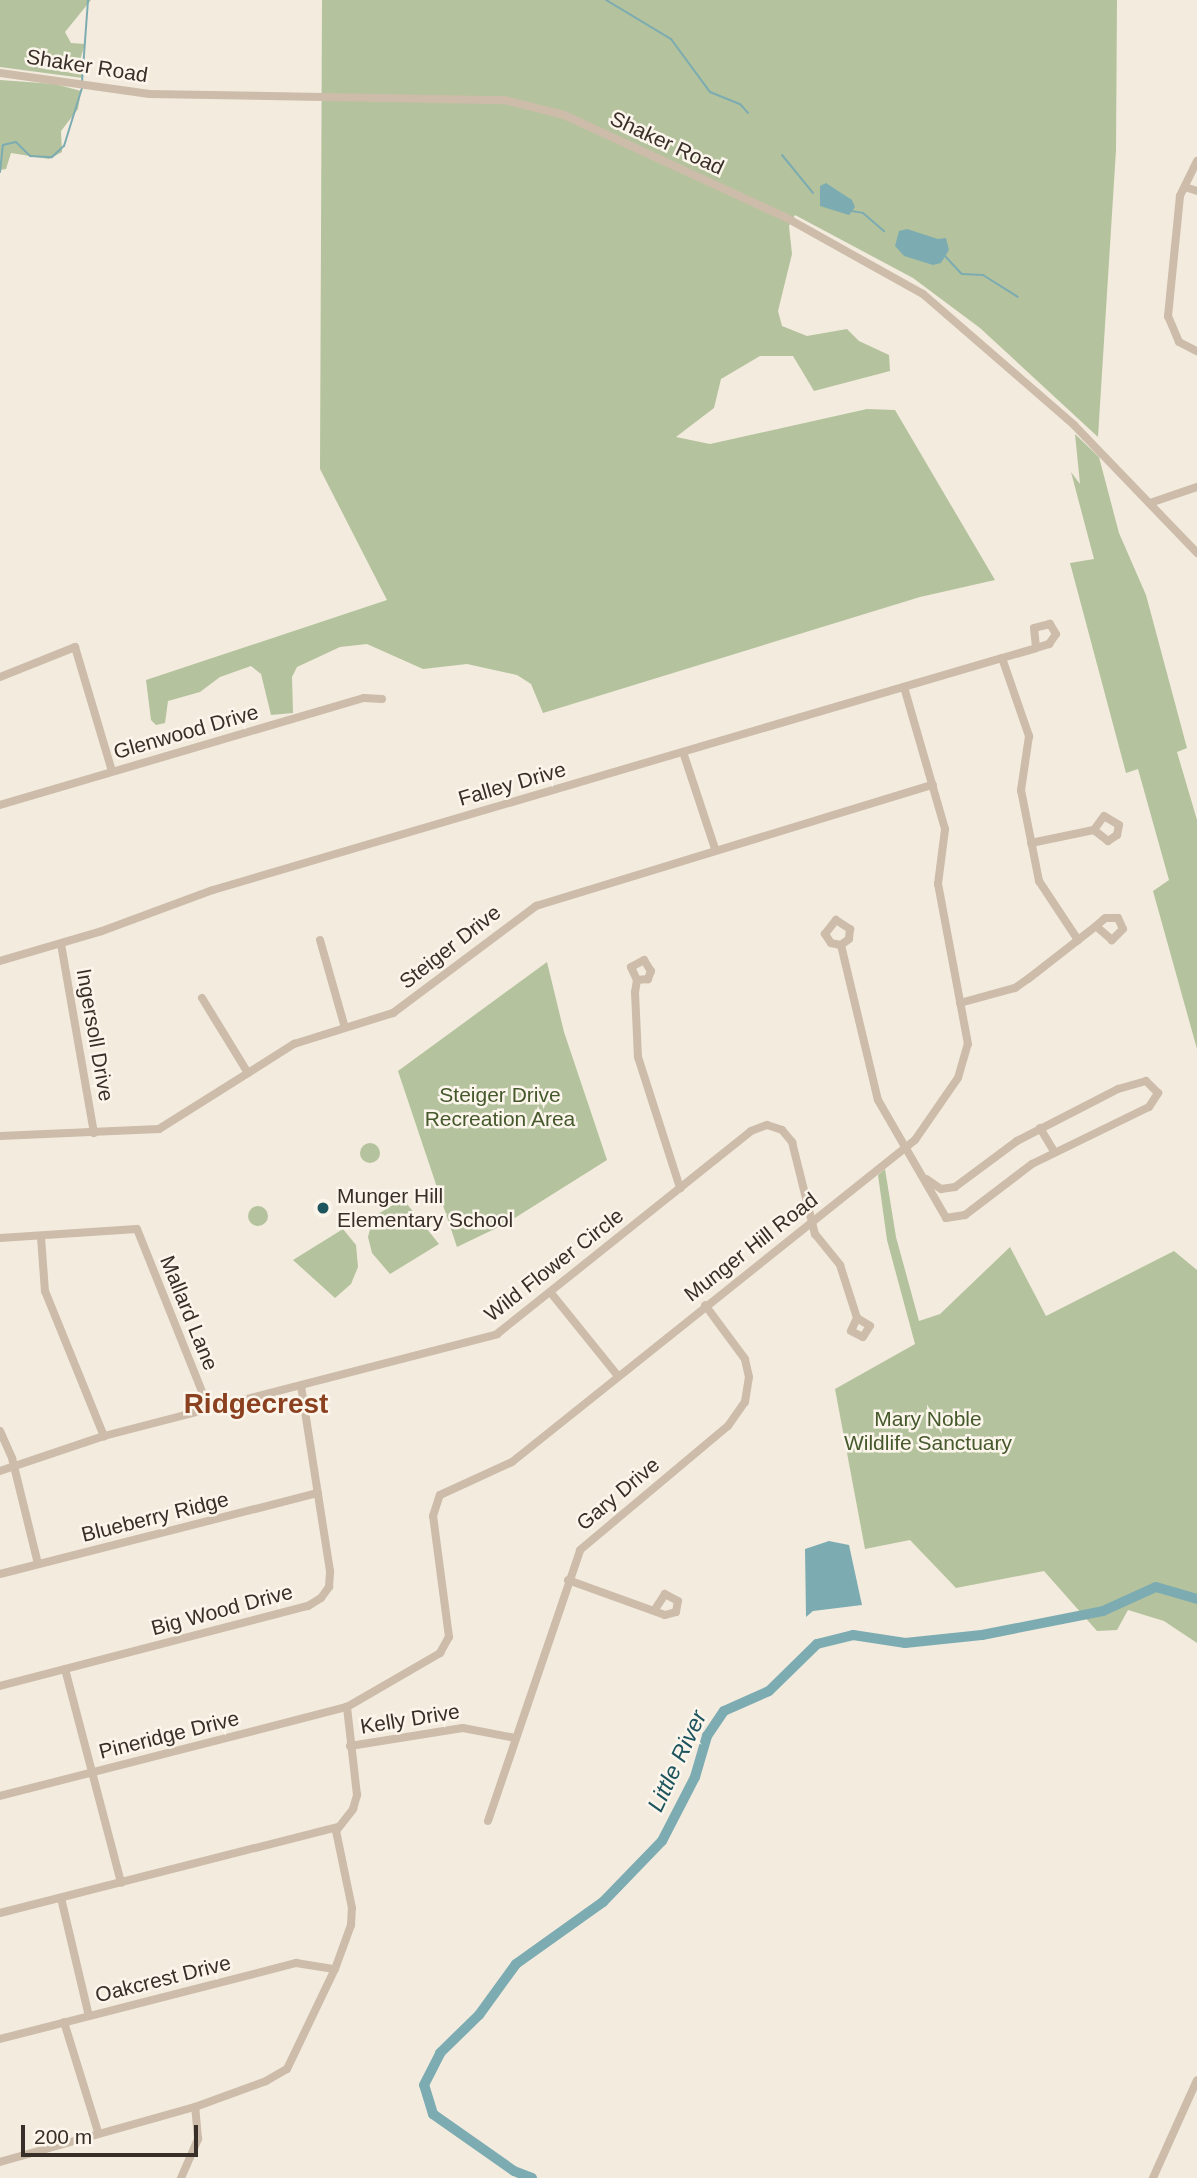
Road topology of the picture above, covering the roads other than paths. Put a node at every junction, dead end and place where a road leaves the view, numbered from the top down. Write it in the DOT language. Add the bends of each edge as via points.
graph roads {
  1 [pos="0,73"];
  2 [pos="1197,161"];
  3 [pos="1185,187"];
  4 [pos="1197,191"];
  5 [pos="1197,351"];
  6 [pos="1197,487"];
  7 [pos="1150,503"];
  8 [pos="1197,553"];
  9 [pos="1037,648"];
  10 [pos="1002,658"];
  11 [pos="0,677"];
  12 [pos="904,687"];
  13 [pos="382,699"];
  14 [pos="683,752"];
  15 [pos="112,771"];
  16 [pos="933,785"];
  17 [pos="0,805"];
  18 [pos="1094,830"];
  19 [pos="1031,843"];
  20 [pos="715,849"];
  21 [pos="1096,926"];
  22 [pos="320,940"];
  23 [pos="1078,940"];
  24 [pos="61,944"];
  25 [pos="841,945"];
  26 [pos="0,961"];
  27 [pos="637,980"];
  28 [pos="202,998"];
  29 [pos="960,1003"];
  30 [pos="345,1028"];
  31 [pos="248,1073"];
  32 [pos="1040,1128"];
  33 [pos="94,1133"];
  34 [pos="0,1136"];
  35 [pos="909,1147"];
  36 [pos="1054,1151"];
  37 [pos="926,1179"];
  38 [pos="955,1187"];
  39 [pos="680,1188"];
  40 [pos="942,1212"];
  41 [pos="812,1220"];
  42 [pos="41,1237"];
  43 [pos="0,1238"];
  44 [pos="551,1293"];
  45 [pos="705,1306"];
  46 [pos="857,1318"];
  47 [pos="618,1376"];
  48 [pos="301,1385"];
  49 [pos="209,1409"];
  50 [pos="0,1431"];
  51 [pos="104,1436"];
  52 [pos="14,1466"];
  53 [pos="0,1471"];
  54 [pos="318,1493"];
  55 [pos="38,1564"];
  56 [pos="0,1574"];
  57 [pos="568,1580"];
  58 [pos="654,1611"];
  59 [pos="65,1669"];
  60 [pos="0,1686"];
  61 [pos="347,1707"];
  62 [pos="515,1738"];
  63 [pos="350,1746"];
  64 [pos="92,1772"];
  65 [pos="0,1796"];
  66 [pos="488,1821"];
  67 [pos="337,1827"];
  68 [pos="121,1883"];
  69 [pos="61,1898"];
  70 [pos="0,1913"];
  71 [pos="335,1969"];
  72 [pos="89,2016"];
  73 [pos="64,2022"];
  74 [pos="0,2039"];
  75 [pos="1197,2080"];
  76 [pos="195,2107"];
  77 [pos="98,2132"];
  78 [pos="0,2162"];
  79 [pos="181,2178"];
  80 [pos="1153,2178"];
  1 -- 7 [label="street, Shaker Road" via="33,74 150,94 504,100 564,115 785,217 923,294 1074,425"];
  2 -- 3 [label="street"];
  3 -- 4 [label="street"];
  3 -- 5 [label="street" via="1178,211 1168,316 1179,342"];
  6 -- 7 [label="street"];
  7 -- 8 [label="street, Shaker Road"];
  9 -- 10 [label="street, Falley Drive"];
  10 -- 12 [label="street, Falley Drive"];
  10 -- 19 [label="street" via="1029,736 1021,790"];
  11 -- 15 [label="street" via="75,647"];
  12 -- 14 [label="street, Falley Drive"];
  12 -- 16 [label="street, Munger Hill Road"];
  13 -- 15 [label="street, Glenwood Drive" via="364,698"];
  14 -- 20 [label="street"];
  14 -- 24 [label="street, Falley Drive" via="213,890"];
  15 -- 17 [label="street, Glenwood Drive"];
  16 -- 20 [label="street, Steiger Drive"];
  16 -- 29 [label="street, Munger Hill Road" via="946,837 939,894"];
  18 -- 19 [label="street"];
  19 -- 23 [label="street" via="1045,895"];
  20 -- 30 [label="street, Steiger Drive" via="536,906 393,1013"];
  21 -- 23 [label="street"];
  22 -- 30 [label="street"];
  23 -- 29 [label="street" via="1015,988"];
  24 -- 26 [label="street, Falley Drive"];
  24 -- 33 [label="street, Ingersoll Drive"];
  25 -- 35 [label="street" via="874,1088"];
  27 -- 39 [label="street" via="634,1024 638,1057"];
  28 -- 31 [label="street"];
  29 -- 35 [label="street, Munger Hill Road" via="968,1044 963,1069"];
  30 -- 31 [label="street, Steiger Drive" via="294,1044"];
  31 -- 33 [label="street, Steiger Drive" via="159,1129"];
  32 -- 36 [label="street"];
  32 -- 36 [label="street" via="1136,1083 1152,1084 1158,1093 1149,1107"];
  32 -- 38 [label="street"];
  33 -- 34 [label="street, Steiger Drive"];
  35 -- 37 [label="street"];
  35 -- 41 [label="street, Munger Hill Road"];
  36 -- 40 [label="street" via="965,1216 951,1219"];
  37 -- 38 [label="street" via="941,1189"];
  37 -- 40 [label="street"];
  38 -- 40 [label="street" via="943,1201"];
  39 -- 41 [label="street, Wild Flower Circle" via="751,1131 776,1126 792,1142"];
  39 -- 44 [label="street, Wild Flower Circle"];
  41 -- 45 [label="street, Munger Hill Road"];
  41 -- 46 [label="street, Wild Flower Circle" via="816,1237 840,1265"];
  42 -- 43 [label="street"];
  42 -- 49 [label="street, Mallard Lane" via="137,1229"];
  42 -- 51 [label="street" via="45,1291"];
  44 -- 47 [label="street"];
  44 -- 48 [label="street, Wild Flower Circle" via="497,1334"];
  45 -- 47 [label="street, Munger Hill Road"];
  45 -- 57 [label="street, Gary Drive" via="745,1359 749,1383 742,1408 727,1426 594,1534 575,1560"];
  47 -- 61 [label="street, Munger Hill Road" via="506,1467 436,1499 433,1516 447,1644 434,1657"];
  48 -- 49 [label="street, Wild Flower Circle"];
  48 -- 54 [label="street, Big Wood Drive"];
  49 -- 51 [label="street, Wild Flower Circle"];
  50 -- 52 [label="street"];
  51 -- 52 [label="street, Wild Flower Circle"];
  52 -- 53 [label="street, Wild Flower Circle"];
  52 -- 55 [label="street"];
  54 -- 55 [label="street, Blueberry Ridge"];
  54 -- 59 [label="street, Big Wood Drive" via="330,1579 316,1603"];
  55 -- 56 [label="street, Blueberry Ridge"];
  57 -- 58 [label="street"];
  57 -- 62 [label="street, Gary Drive"];
  59 -- 60 [label="street, Big Wood Drive"];
  59 -- 64 [label="street"];
  61 -- 63 [label="street"];
  61 -- 64 [label="street, Pineridge Drive"];
  62 -- 63 [label="street, Kelly Drive" via="473,1727"];
  62 -- 66 [label="street, Gary Drive"];
  63 -- 67 [label="street" via="356,1802"];
  64 -- 65 [label="street, Pineridge Drive"];
  64 -- 68 [label="street"];
  67 -- 68 [label="street"];
  67 -- 71 [label="street" via="352,1908"];
  68 -- 69 [label="street"];
  69 -- 70 [label="street"];
  69 -- 72 [label="street"];
  71 -- 72 [label="street, Oakcrest Drive" via="296,1963"];
  71 -- 76 [label="street" via="283,2073"];
  72 -- 73 [label="street, Oakcrest Drive"];
  73 -- 74 [label="street, Oakcrest Drive"];
  73 -- 77 [label="street"];
  75 -- 80 [label="street"];
  76 -- 77 [label="street"];
  76 -- 79 [label="street" via="198,2139"];
  77 -- 78 [label="street"];
}
